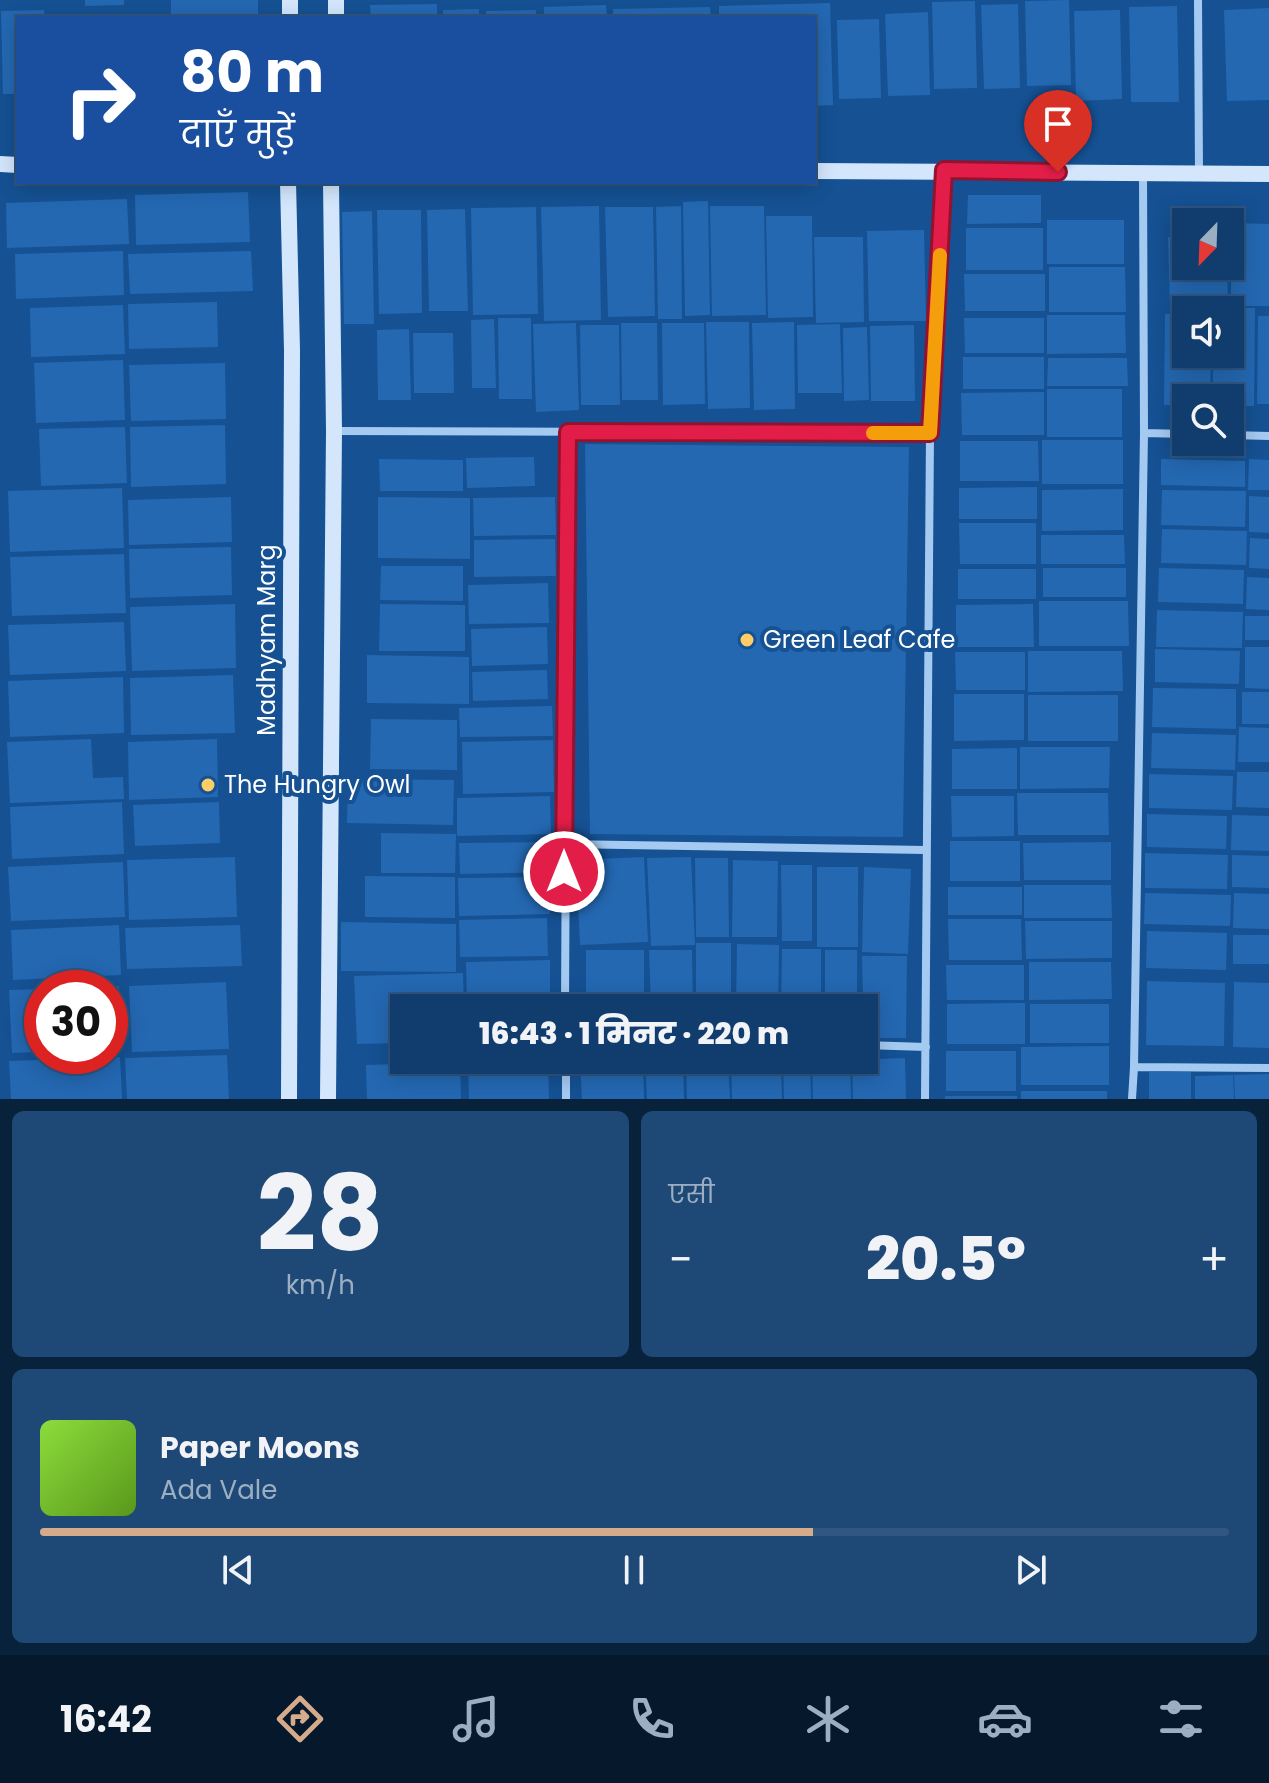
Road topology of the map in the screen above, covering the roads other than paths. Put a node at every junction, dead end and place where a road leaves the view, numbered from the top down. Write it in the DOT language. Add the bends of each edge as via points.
graph roads {
  1 [pos="1198,0"];
  2 [pos="944,170"];
  3 [pos="816,171"];
  4 [pos="1143,173"];
  5 [pos="1199,173"];
  6 [pos="1269,174"];
  7 [pos="288,184"];
  8 [pos="331,184"];
  9 [pos="334,431"];
  10 [pos="568,432"];
  11 [pos="930,433"];
  12 [pos="1144,433"];
  13 [pos="1172,434"];
  14 [pos="1244,435"];
  15 [pos="1269,436"];
  16 [pos="563,844"];
  17 [pos="925,850"];
  18 [pos="565,994"];
  19 [pos="878,1045"];
  20 [pos="926,1047"];
  21 [pos="1134,1067"];
  22 [pos="1269,1068"];
  23 [pos="566,1074"];
  24 [pos="289,1099"];
  25 [pos="328,1099"];
  26 [pos="566,1099"];
  27 [pos="925,1099"];
  28 [pos="1132,1099"];
  1 -- 5 [label="street"];
  2 -- 3 [label="street"];
  2 -- 4 [label="street"];
  2 -- 11 [label="street"];
  4 -- 5 [label="street"];
  4 -- 12 [label="street"];
  5 -- 6 [label="street"];
  7 -- 24 [label="street, Madhyam Marg"];
  8 -- 9 [label="street"];
  9 -- 10 [label="street"];
  9 -- 25 [label="street"];
  10 -- 11 [label="street"];
  10 -- 16 [label="street"];
  11 -- 17 [label="street"];
  12 -- 13 [label="street"];
  12 -- 21 [label="street"];
  14 -- 15 [label="street"];
  16 -- 17 [label="street"];
  16 -- 18 [label="street"];
  17 -- 20 [label="street"];
  19 -- 20 [label="street"];
  20 -- 27 [label="street"];
  21 -- 22 [label="street"];
  21 -- 28 [label="street"];
  23 -- 26 [label="street"];
}
